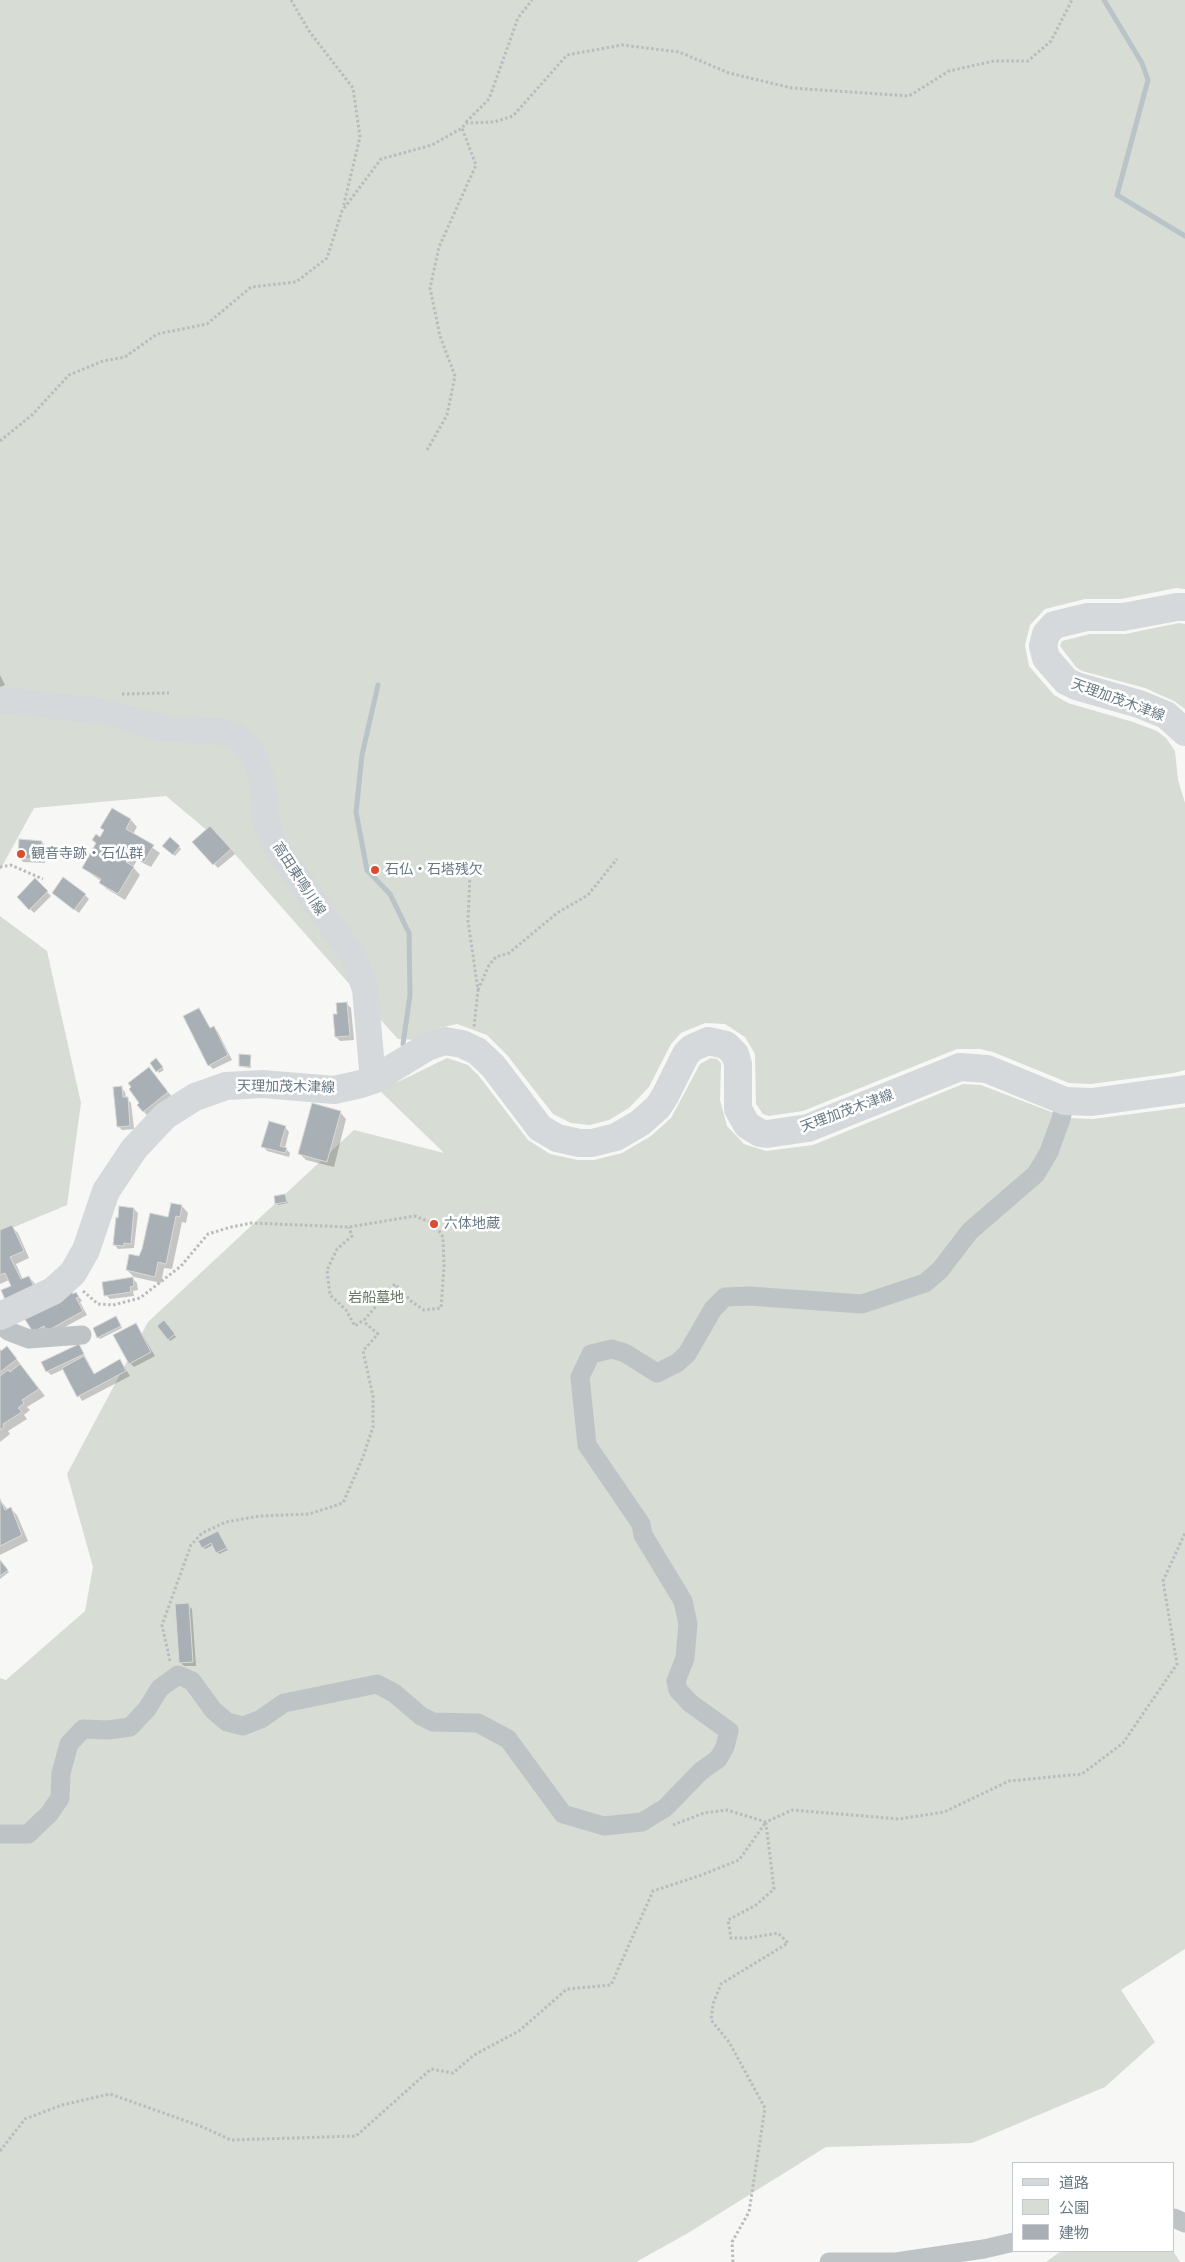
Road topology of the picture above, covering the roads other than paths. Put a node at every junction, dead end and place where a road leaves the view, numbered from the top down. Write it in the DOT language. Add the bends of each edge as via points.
graph roads {
  1 [pos="1185,607"];
  2 [pos="0,700"];
  3 [pos="1185,732"];
  4 [pos="373,1080"];
  5 [pos="1185,1089"];
  6 [pos="1065,1102"];
  7 [pos="0,1315"];
  8 [pos="82,1335"];
  9 [pos="0,1834"];
  10 [pos="1012,2242"];
  11 [pos="829,2262"];
  1 -- 3 [label="main road, 天理加茂木津線" via="1123,617 1087,617 1054,625 1046,634 1043,646 1046,658 1066,681 1166,715"];
  2 -- 4 [label="main road, 高田東鳴川線" via="101,711 166,729 220,731 243,742 254,756 263,784 266,823 275,846 354,956 365,989"];
  4 -- 6 [label="main road, 天理加茂木津線" via="427,1047 445,1041 470,1047 493,1066 540,1128 557,1138 579,1143 610,1139 640,1123 658,1107 686,1054 708,1041 726,1045 735,1054 738,1109 747,1125 760,1133 808,1128 960,1067 987,1069"];
  4 -- 7 [label="main road, 天理加茂木津線" via="334,1090 264,1084 226,1086 187,1102 165,1116 134,1149 106,1191 86,1250 73,1273 53,1291"];
  5 -- 6 [label="main road, 天理加茂木津線" via="1092,1102"];
  6 -- 9 [label="street" via="1049,1152 1036,1174 970,1231 940,1270 924,1283 862,1304 725,1297 713,1309 687,1354 657,1374 625,1353 612,1349 591,1354 580,1377 587,1445 641,1524 643,1535 683,1601 688,1624 685,1658 676,1681 678,1690 690,1703 729,1731 718,1759 701,1771 665,1808 642,1822 604,1826 563,1814 508,1739 478,1723 434,1722 377,1684 284,1703 261,1719 243,1726 227,1722 213,1710 192,1681 178,1675 160,1688 130,1727 83,1729 70,1744 61,1773 60,1798 49,1814 28,1834"];
  7 -- 8 [label="street" via="8,1331 29,1339"];
  10 -- 11 [label="street" via="896,2262"];
}
